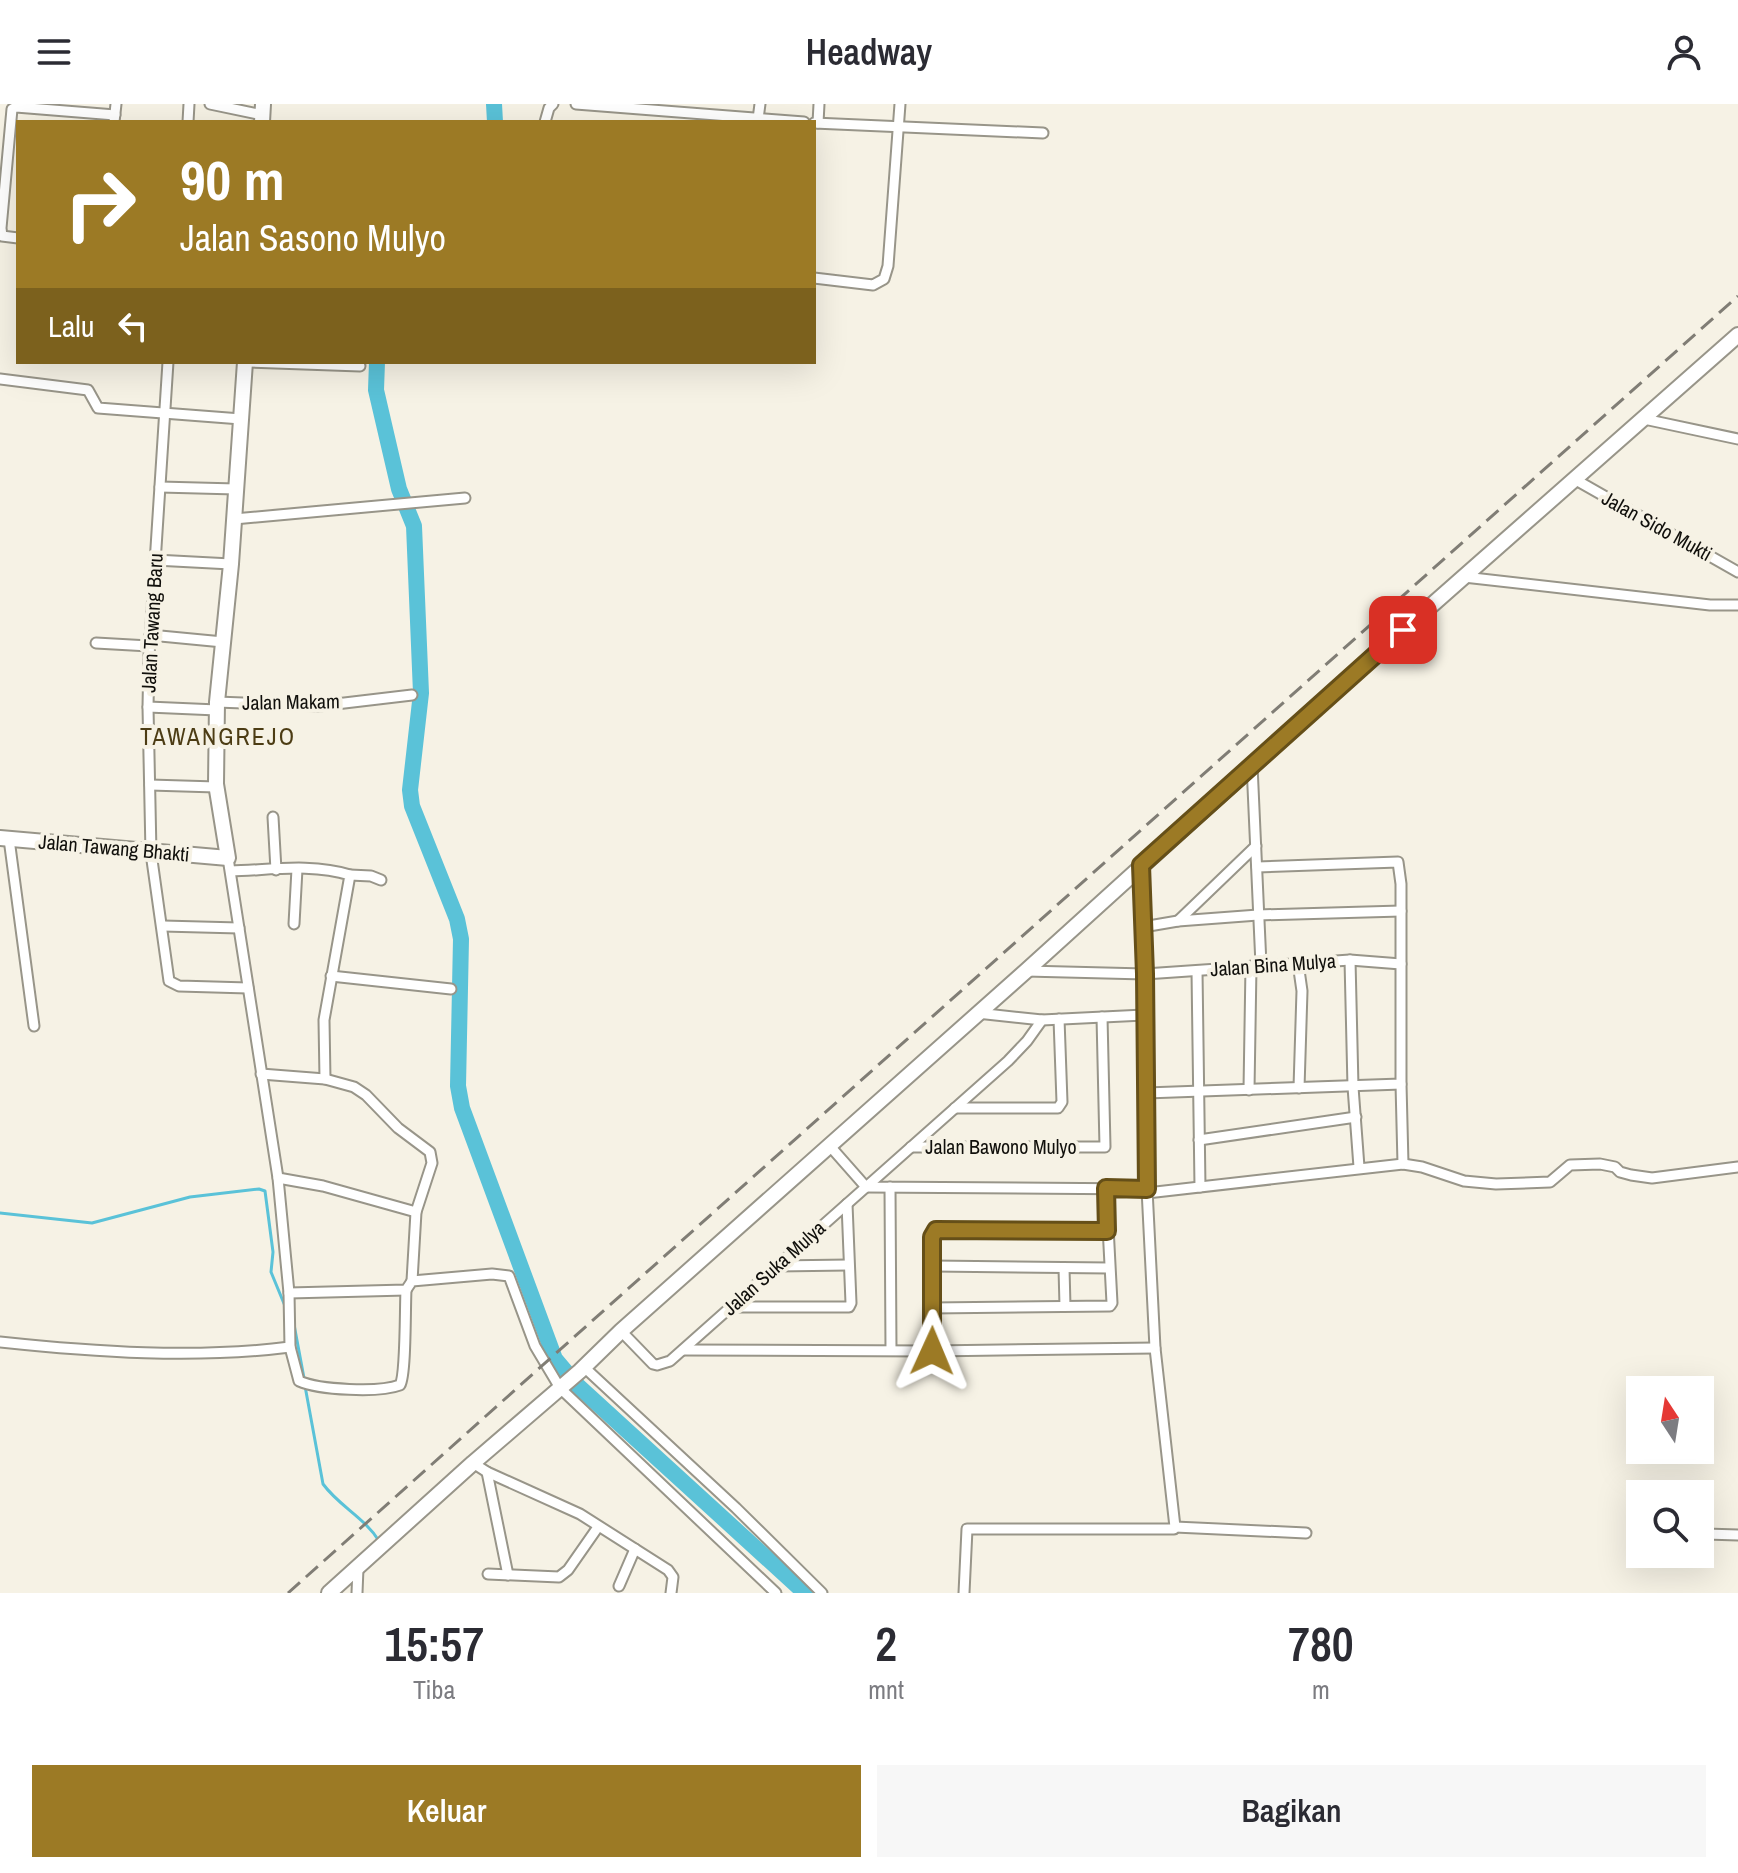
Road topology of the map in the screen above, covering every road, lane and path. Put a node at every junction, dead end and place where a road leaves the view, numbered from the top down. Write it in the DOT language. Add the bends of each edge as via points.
graph roads {
  1 [pos="210,104"];
  2 [pos="576,104"];
  3 [pos="760,104"];
  4 [pos="819,104"];
  5 [pos="900,104"];
  6 [pos="716,110"];
  7 [pos="115,114"];
  8 [pos="263,114"];
  9 [pos="758,119"];
  10 [pos="773,120"];
  11 [pos="816,123"];
  12 [pos="900,126"];
  13 [pos="1043,133"];
  14 [pos="16,238"];
  15 [pos="816,278"];
  16 [pos="1738,335"];
  17 [pos="168,364"];
  18 [pos="247,364"];
  19 [pos="304,364"];
  20 [pos="360,366"];
  21 [pos="0,379"];
  22 [pos="165,414"];
  23 [pos="241,419"];
  24 [pos="1644,419"];
  25 [pos="1738,439"];
  26 [pos="1576,480"];
  27 [pos="160,487"];
  28 [pos="236,489"];
  29 [pos="465,498"];
  30 [pos="234,519"];
  31 [pos="155,560"];
  32 [pos="231,564"];
  33 [pos="1738,572"];
  34 [pos="1464,577"];
  35 [pos="1738,605"];
  36 [pos="150,635"];
  37 [pos="223,642"];
  38 [pos="96,643"];
  39 [pos="149,646"];
  40 [pos="412,695"];
  41 [pos="217,706"];
  42 [pos="148,707"];
  43 [pos="1252,765"];
  44 [pos="150,785"];
  45 [pos="216,787"];
  46 [pos="273,817"];
  47 [pos="5,838"];
  48 [pos="1256,846"];
  49 [pos="151,853"];
  50 [pos="230,864"];
  51 [pos="1141,865"];
  52 [pos="1257,867"];
  53 [pos="297,869"];
  54 [pos="276,870"];
  55 [pos="350,875"];
  56 [pos="381,880"];
  57 [pos="1401,911"];
  58 [pos="1258,915"];
  59 [pos="1178,921"];
  60 [pos="294,924"];
  61 [pos="163,926"];
  62 [pos="1143,927"];
  63 [pos="239,928"];
  64 [pos="1350,960"];
  65 [pos="1298,963"];
  66 [pos="1401,964"];
  67 [pos="1256,966"];
  68 [pos="1026,971"];
  69 [pos="1197,971"];
  70 [pos="1145,974"];
  71 [pos="331,976"];
  72 [pos="248,988"];
  73 [pos="451,989"];
  74 [pos="977,1013"];
  75 [pos="1144,1015"];
  76 [pos="1102,1017"];
  77 [pos="1059,1019"];
  78 [pos="1042,1020"];
  79 [pos="34,1026"];
  80 [pos="261,1074"];
  81 [pos="325,1079"];
  82 [pos="1401,1084"];
  83 [pos="1353,1087"];
  84 [pos="1299,1088"];
  85 [pos="1249,1090"];
  86 [pos="1199,1092"];
  87 [pos="1146,1093"];
  88 [pos="955,1108"];
  89 [pos="1356,1117"];
  90 [pos="1199,1140"];
  91 [pos="829,1145"];
  92 [pos="911,1147"];
  93 [pos="1403,1164"];
  94 [pos="1359,1167"];
  95 [pos="1738,1167"];
  96 [pos="278,1178"];
  97 [pos="866,1187"];
  98 [pos="890,1187"];
  99 [pos="1200,1187"];
  100 [pos="1106,1188"];
  101 [pos="1147,1191"];
  102 [pos="847,1204"];
  103 [pos="416,1212"];
  104 [pos="1107,1231"];
  105 [pos="848,1265"];
  106 [pos="777,1266"];
  107 [pos="933,1266"];
  108 [pos="1064,1268"];
  109 [pos="1109,1268"];
  110 [pos="409,1286"];
  111 [pos="289,1293"];
  112 [pos="1065,1306"];
  113 [pos="730,1307"];
  114 [pos="932,1308"];
  115 [pos="621,1331"];
  116 [pos="0,1342"];
  117 [pos="290,1347"];
  118 [pos="1155,1348"];
  119 [pos="683,1350"];
  120 [pos="891,1350"];
  121 [pos="932,1351"];
  122 [pos="582,1369"];
  123 [pos="562,1386"];
  124 [pos="473,1463"];
  125 [pos="487,1472"];
  126 [pos="598,1527"];
  127 [pos="1175,1527"];
  128 [pos="1306,1533"];
  129 [pos="1714,1534"];
  130 [pos="1738,1535"];
  131 [pos="635,1549"];
  132 [pos="358,1568"];
  133 [pos="488,1574"];
  134 [pos="508,1575"];
  135 [pos="619,1586"];
  136 [pos="329,1593"];
  137 [pos="357,1593"];
  138 [pos="671,1593"];
  139 [pos="776,1593"];
  140 [pos="822,1593"];
  141 [pos="964,1593"];
  1 -- 8 [label="street"];
  2 -- 6 [label="street"];
  3 -- 9 [label="street"];
  4 -- 11 [label="street"];
  5 -- 12 [label="street"];
  6 -- 9 [label="street"];
  7 -- 14 [label="street" via="12,109 1,228 2,236"];
  9 -- 10 [label="street"];
  11 -- 12 [label="street"];
  12 -- 13 [label="street"];
  12 -- 15 [label="street" via="884,279 873,285"];
  16 -- 24 [label="main road"];
  17 -- 22 [label="street, Jalan Tawang Baru"];
  18 -- 23 [label="main road"];
  19 -- 20 [label="street"];
  21 -- 22 [label="street" via="88,390 98,408"];
  22 -- 23 [label="street"];
  22 -- 27 [label="street, Jalan Tawang Baru"];
  23 -- 28 [label="main road"];
  24 -- 25 [label="street"];
  24 -- 26 [label="main road"];
  26 -- 33 [label="street, Jalan Sido Mukti"];
  26 -- 34 [label="main road"];
  27 -- 28 [label="street"];
  27 -- 31 [label="street, Jalan Tawang Baru"];
  28 -- 30 [label="main road"];
  29 -- 30 [label="street"];
  30 -- 32 [label="main road"];
  31 -- 32 [label="street"];
  31 -- 36 [label="street, Jalan Tawang Baru"];
  32 -- 37 [label="main road"];
  34 -- 35 [label="street"];
  34 -- 43 [label="main road"];
  36 -- 37 [label="street"];
  36 -- 39 [label="street, Jalan Tawang Baru"];
  37 -- 41 [label="main road"];
  38 -- 39 [label="street"];
  39 -- 42 [label="street, Jalan Tawang Baru"];
  40 -- 41 [label="street, Jalan Makam" via="319,706"];
  41 -- 42 [label="street, Jalan Makam"];
  41 -- 45 [label="main road"];
  42 -- 44 [label="street, Jalan Tawang Baru"];
  43 -- 48 [label="street"];
  43 -- 51 [label="main road"];
  44 -- 45 [label="street"];
  44 -- 49 [label="street, Jalan Tawang Baru"];
  45 -- 50 [label="main road"];
  46 -- 54 [label="street"];
  47 -- 49 [label="main road, Jalan Tawang Bhakti"];
  47 -- 79 [label="street"];
  48 -- 52 [label="street"];
  48 -- 59 [label="street"];
  49 -- 50 [label="main road, Jalan Tawang Bhakti"];
  49 -- 61 [label="street, Jalan Tawang Baru"];
  50 -- 54 [label="street"];
  50 -- 63 [label="street"];
  51 -- 62 [label="street"];
  51 -- 68 [label="main road"];
  52 -- 57 [label="street" via="1398,862"];
  52 -- 58 [label="street"];
  53 -- 54 [label="street"];
  53 -- 55 [label="street"];
  53 -- 60 [label="street"];
  55 -- 56 [label="street"];
  55 -- 71 [label="street"];
  57 -- 58 [label="street"];
  57 -- 66 [label="street"];
  58 -- 59 [label="street"];
  58 -- 67 [label="street"];
  59 -- 62 [label="street"];
  61 -- 63 [label="street"];
  61 -- 72 [label="street, Jalan Tawang Baru" via="168,979 179,986"];
  62 -- 70 [label="street"];
  63 -- 72 [label="street"];
  64 -- 65 [label="street, Jalan Bina Mulya"];
  64 -- 66 [label="street, Jalan Bina Mulya"];
  64 -- 83 [label="street"];
  65 -- 67 [label="street, Jalan Bina Mulya"];
  65 -- 84 [label="street"];
  66 -- 82 [label="street"];
  67 -- 69 [label="street, Jalan Bina Mulya"];
  67 -- 85 [label="street"];
  68 -- 70 [label="street, Jalan Bina Mulya"];
  68 -- 74 [label="main road"];
  69 -- 70 [label="street, Jalan Bina Mulya"];
  69 -- 86 [label="street"];
  70 -- 75 [label="street"];
  71 -- 73 [label="street"];
  71 -- 81 [label="street" via="324,1020"];
  72 -- 80 [label="street"];
  74 -- 78 [label="street"];
  74 -- 91 [label="main road"];
  75 -- 76 [label="street"];
  75 -- 87 [label="street"];
  76 -- 77 [label="street"];
  76 -- 92 [label="street, Jalan Bawono Mulyo" via="1105,1147"];
  77 -- 78 [label="street"];
  77 -- 88 [label="street" via="1058,1108"];
  78 -- 88 [label="street, Jalan Suka Mulya" via="1020,1050"];
  80 -- 81 [label="street"];
  80 -- 96 [label="street"];
  81 -- 103 [label="street" via="362,1092 430,1152 432,1163"];
  82 -- 83 [label="street"];
  82 -- 93 [label="street"];
  83 -- 84 [label="street"];
  83 -- 89 [label="street"];
  84 -- 85 [label="street"];
  85 -- 86 [label="street"];
  86 -- 87 [label="street"];
  86 -- 90 [label="street"];
  87 -- 101 [label="street"];
  88 -- 92 [label="street, Jalan Suka Mulya"];
  89 -- 90 [label="street"];
  89 -- 94 [label="street"];
  90 -- 99 [label="street"];
  91 -- 97 [label="street"];
  91 -- 115 [label="main road"];
  92 -- 97 [label="street, Jalan Suka Mulya"];
  93 -- 94 [label="street"];
  93 -- 95 [label="street" via="1496,1184 1550,1182 1570,1165 1600,1164 1652,1178"];
  94 -- 99 [label="street"];
  96 -- 103 [label="street"];
  96 -- 111 [label="street"];
  97 -- 98 [label="street"];
  97 -- 102 [label="street, Jalan Suka Mulya"];
  98 -- 100 [label="street"];
  98 -- 120 [label="street"];
  99 -- 101 [label="street"];
  100 -- 101 [label="street"];
  100 -- 104 [label="street"];
  101 -- 118 [label="street"];
  102 -- 105 [label="street"];
  102 -- 106 [label="street, Jalan Suka Mulya"];
  103 -- 110 [label="street"];
  104 -- 107 [label="street" via="936,1230"];
  104 -- 109 [label="street"];
  105 -- 106 [label="street"];
  105 -- 113 [label="street" via="849,1307"];
  106 -- 113 [label="street, Jalan Suka Mulya"];
  107 -- 108 [label="street"];
  107 -- 114 [label="street"];
  108 -- 109 [label="street"];
  108 -- 112 [label="street"];
  109 -- 112 [label="street" via="1110,1306"];
  110 -- 111 [label="street"];
  110 -- 117 [label="street" via="400,1385 383,1389 305,1384 299,1381"];
  110 -- 123 [label="street" via="509,1276 535,1346"];
  111 -- 117 [label="street"];
  112 -- 114 [label="street"];
  113 -- 119 [label="street, Jalan Suka Mulya"];
  114 -- 121 [label="street"];
  115 -- 119 [label="street" via="657,1365"];
  115 -- 122 [label="main road"];
  116 -- 117 [label="street" via="92,1352"];
  118 -- 121 [label="street"];
  118 -- 127 [label="street"];
  119 -- 120 [label="street"];
  120 -- 121 [label="street"];
  122 -- 123 [label="main road"];
  122 -- 140 [label="street"];
  123 -- 124 [label="main road"];
  123 -- 139 [label="street"];
  124 -- 125 [label="street"];
  124 -- 132 [label="main road"];
  125 -- 126 [label="street"];
  125 -- 134 [label="street"];
  126 -- 131 [label="street"];
  126 -- 134 [label="street" via="559,1577"];
  127 -- 128 [label="street"];
  127 -- 141 [label="street" via="967,1529"];
  129 -- 130 [label="street"];
  131 -- 135 [label="street"];
  131 -- 138 [label="street" via="671,1573"];
  132 -- 136 [label="main road"];
  132 -- 137 [label="street"];
  133 -- 134 [label="street"];
}
